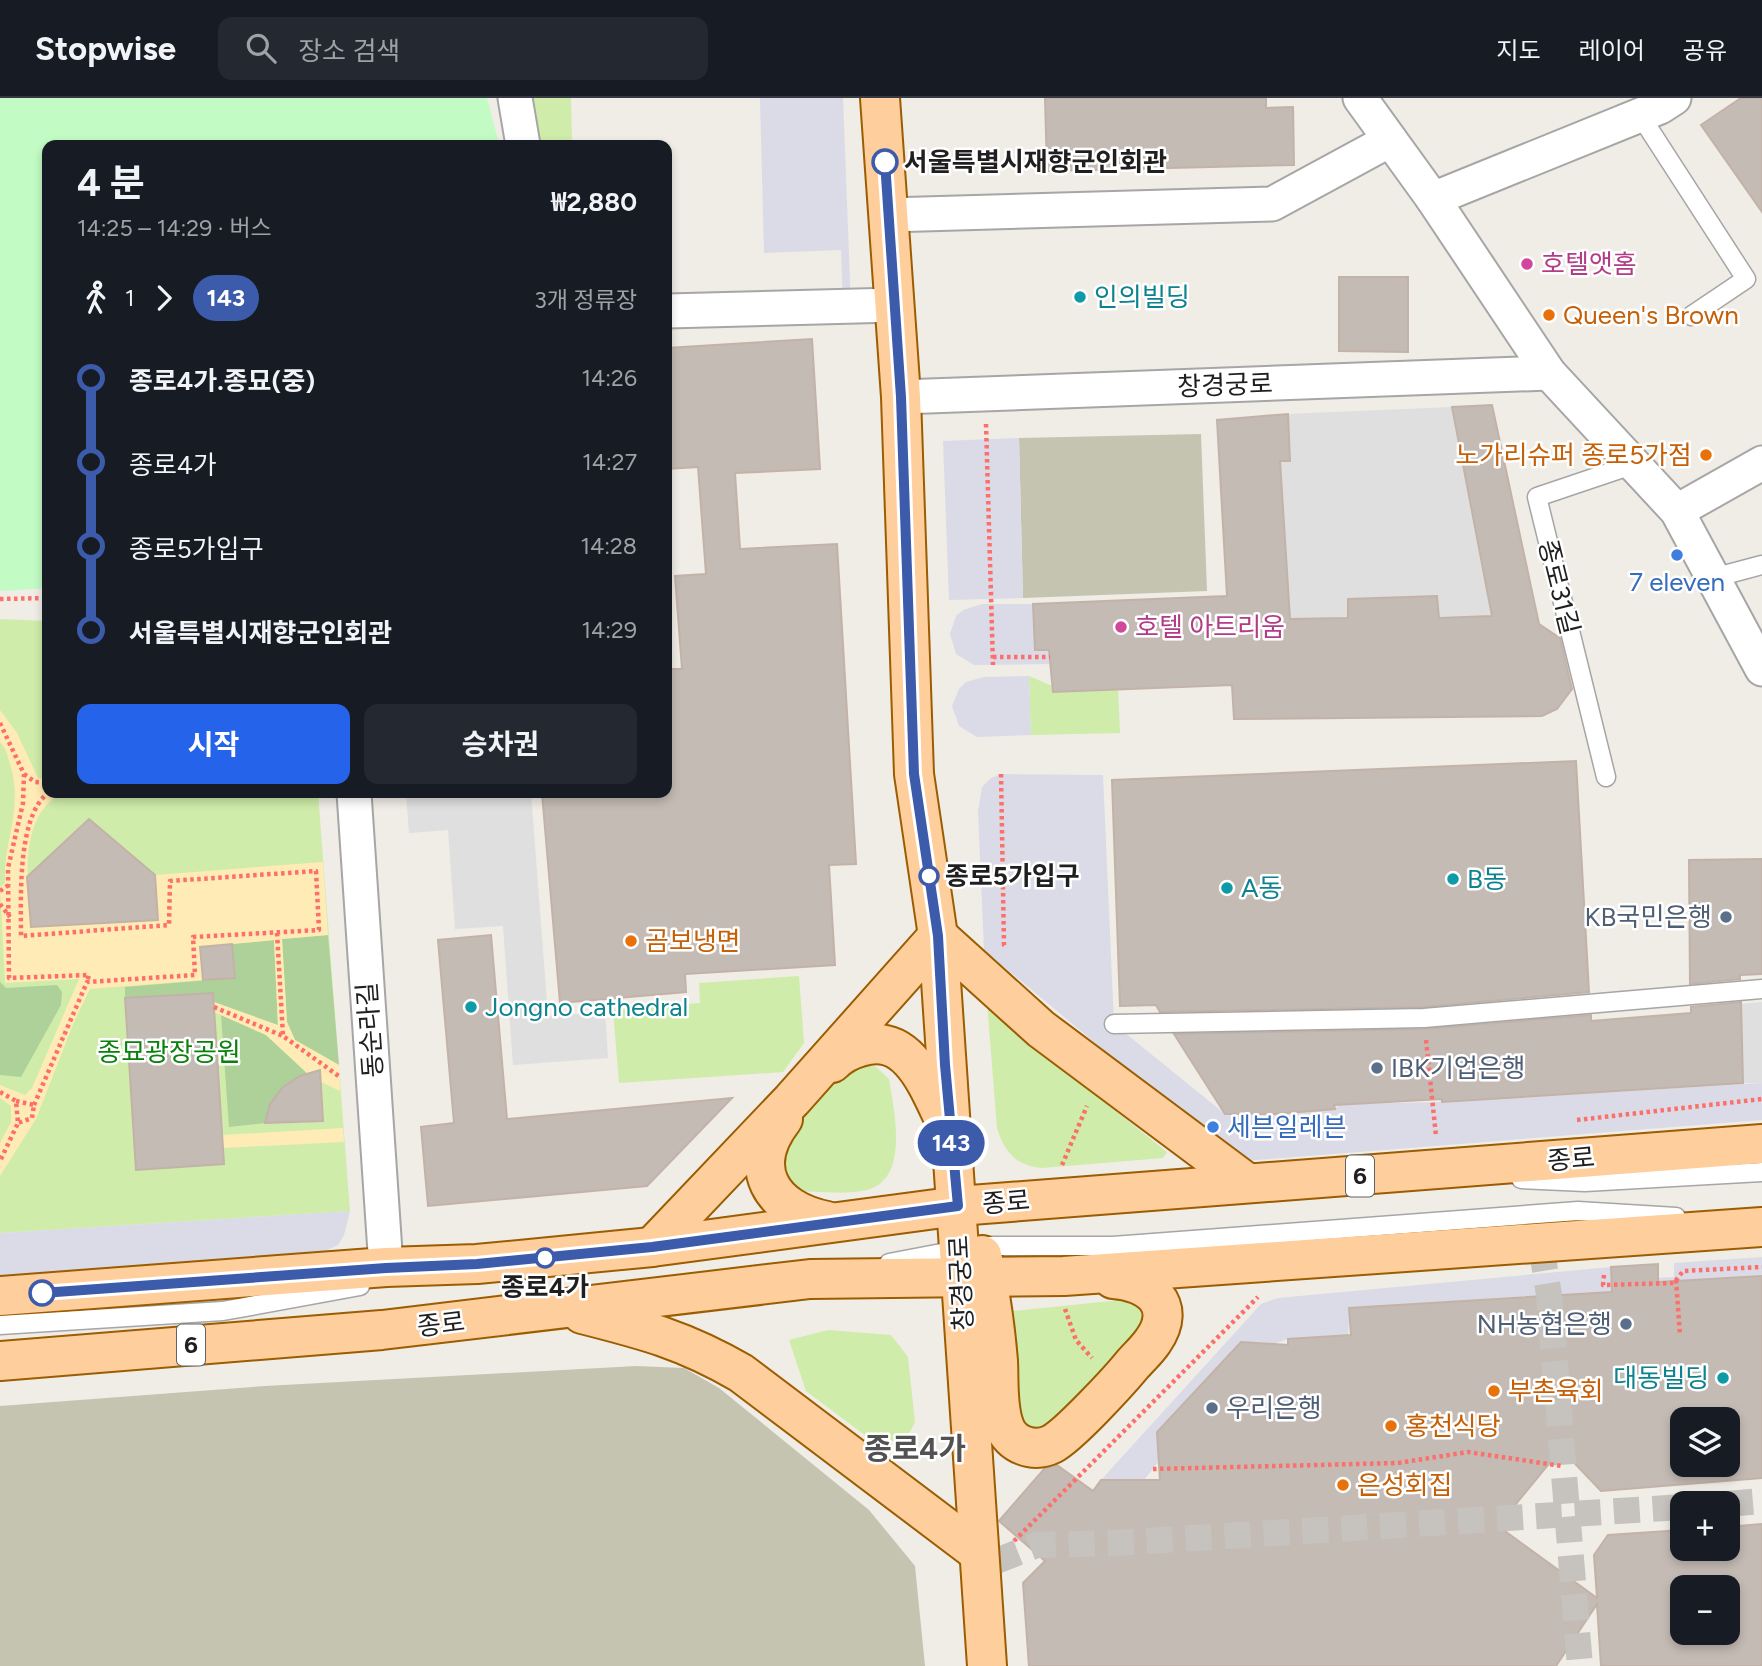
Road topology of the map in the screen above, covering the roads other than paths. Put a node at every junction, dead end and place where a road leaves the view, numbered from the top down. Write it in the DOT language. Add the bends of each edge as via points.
graph roads {
  1 [pos="515,98"];
  2 [pos="880,98"];
  3 [pos="1360,98"];
  4 [pos="1674,98"];
  5 [pos="1640,115"];
  6 [pos="522,140"];
  7 [pos="1390,140"];
  8 [pos="1433,199"];
  9 [pos="888,215"];
  10 [pos="895,305"];
  11 [pos="672,311"];
  12 [pos="1692,316"];
  13 [pos="1549,373"];
  14 [pos="901,397"];
  15 [pos="1762,463"];
  16 [pos="1635,464"];
  17 [pos="1676,511"];
  18 [pos="1762,565"];
  19 [pos="1713,578"];
  20 [pos="1762,668"];
  21 [pos="1606,777"];
  22 [pos="354,798"];
  23 [pos="938,936"];
  24 [pos="1762,989"];
  25 [pos="1114,1024"];
  26 [pos="950,1134"];
  27 [pos="1762,1144"];
  28 [pos="1762,1172"];
  29 [pos="1405,1173"];
  30 [pos="1247,1183"];
  31 [pos="958,1206"];
  32 [pos="1762,1221"];
  33 [pos="829,1222"];
  34 [pos="1762,1227"];
  35 [pos="652,1247"];
  36 [pos="971,1263"];
  37 [pos="477,1264"];
  38 [pos="386,1268"];
  39 [pos="1064,1276"];
  40 [pos="0,1296"];
  41 [pos="567,1311"];
  42 [pos="0,1325"];
  43 [pos="210,1343"];
  44 [pos="0,1344"];
  45 [pos="0,1361"];
  46 [pos="995,1548"];
  47 [pos="987,1666"];
  1 -- 6 [label="street"];
  2 -- 9 [label="main road, 창경궁로"];
  3 -- 7 [label="street"];
  4 -- 5 [label="street"];
  5 -- 8 [label="street"];
  5 -- 12 [label="lane" via="1746,279"];
  7 -- 8 [label="street"];
  7 -- 9 [label="street" via="1272,204"];
  8 -- 13 [label="street"];
  9 -- 10 [label="main road, 창경궁로"];
  10 -- 11 [label="street"];
  10 -- 14 [label="main road, 창경궁로"];
  13 -- 14 [label="street, 창경궁로"];
  13 -- 16 [label="street"];
  14 -- 23 [label="main road, 창경궁로" via="914,774"];
  15 -- 17 [label="street"];
  16 -- 17 [label="street"];
  16 -- 21 [label="lane, 종로31길" via="1537,497"];
  17 -- 19 [label="street"];
  18 -- 19 [label="lane"];
  19 -- 20 [label="street"];
  22 -- 38 [label="street, 동순라길"];
  23 -- 26 [label="main road, 창경궁로"];
  23 -- 30 [label="main road" via="1041,1029"];
  23 -- 35 [label="main road" via="792,1100"];
  24 -- 25 [label="lane" via="1424,1018"];
  26 -- 31 [label="main road, 창경궁로"];
  26 -- 33 [label="main road" via="908,1055 888,1044 868,1044 838,1057 778,1125 765,1152 770,1187 781,1202 795,1212"];
  27 -- 29 [label="main road, 종로 / 6"];
  28 -- 29 [label="lane" via="1585,1182"];
  29 -- 30 [label="main road, 종로 / 6"];
  30 -- 31 [label="main road, 종로 / 6"];
  31 -- 33 [label="main road, 종로 / 6"];
  31 -- 36 [label="main road, 창경궁로"];
  32 -- 36 [label="lane" via="1578,1211 1113,1246"];
  33 -- 35 [label="main road, 종로 / 6"];
  34 -- 39 [label="main road, 종로 / 6"];
  35 -- 37 [label="main road, 종로 / 6"];
  36 -- 39 [label="main road, 종로 / 6"];
  36 -- 39 [label="main road" via="994,1318 1003,1423 1019,1444 1039,1448 1057,1441 1123,1377 1159,1328 1161,1310 1151,1289 1130,1280"];
  36 -- 41 [label="main road, 종로 / 6" via="657,1296"];
  36 -- 46 [label="main road, 창경궁로"];
  37 -- 38 [label="main road, 종로 / 6"];
  37 -- 42 [label="lane" via="223,1311"];
  38 -- 40 [label="main road, 종로 / 6"];
  41 -- 43 [label="main road, 종로 / 6"];
  41 -- 46 [label="main road" via="699,1348"];
  43 -- 44 [label="lane"];
  43 -- 45 [label="main road, 종로 / 6"];
  46 -- 47 [label="main road, 창경궁로"];
}
